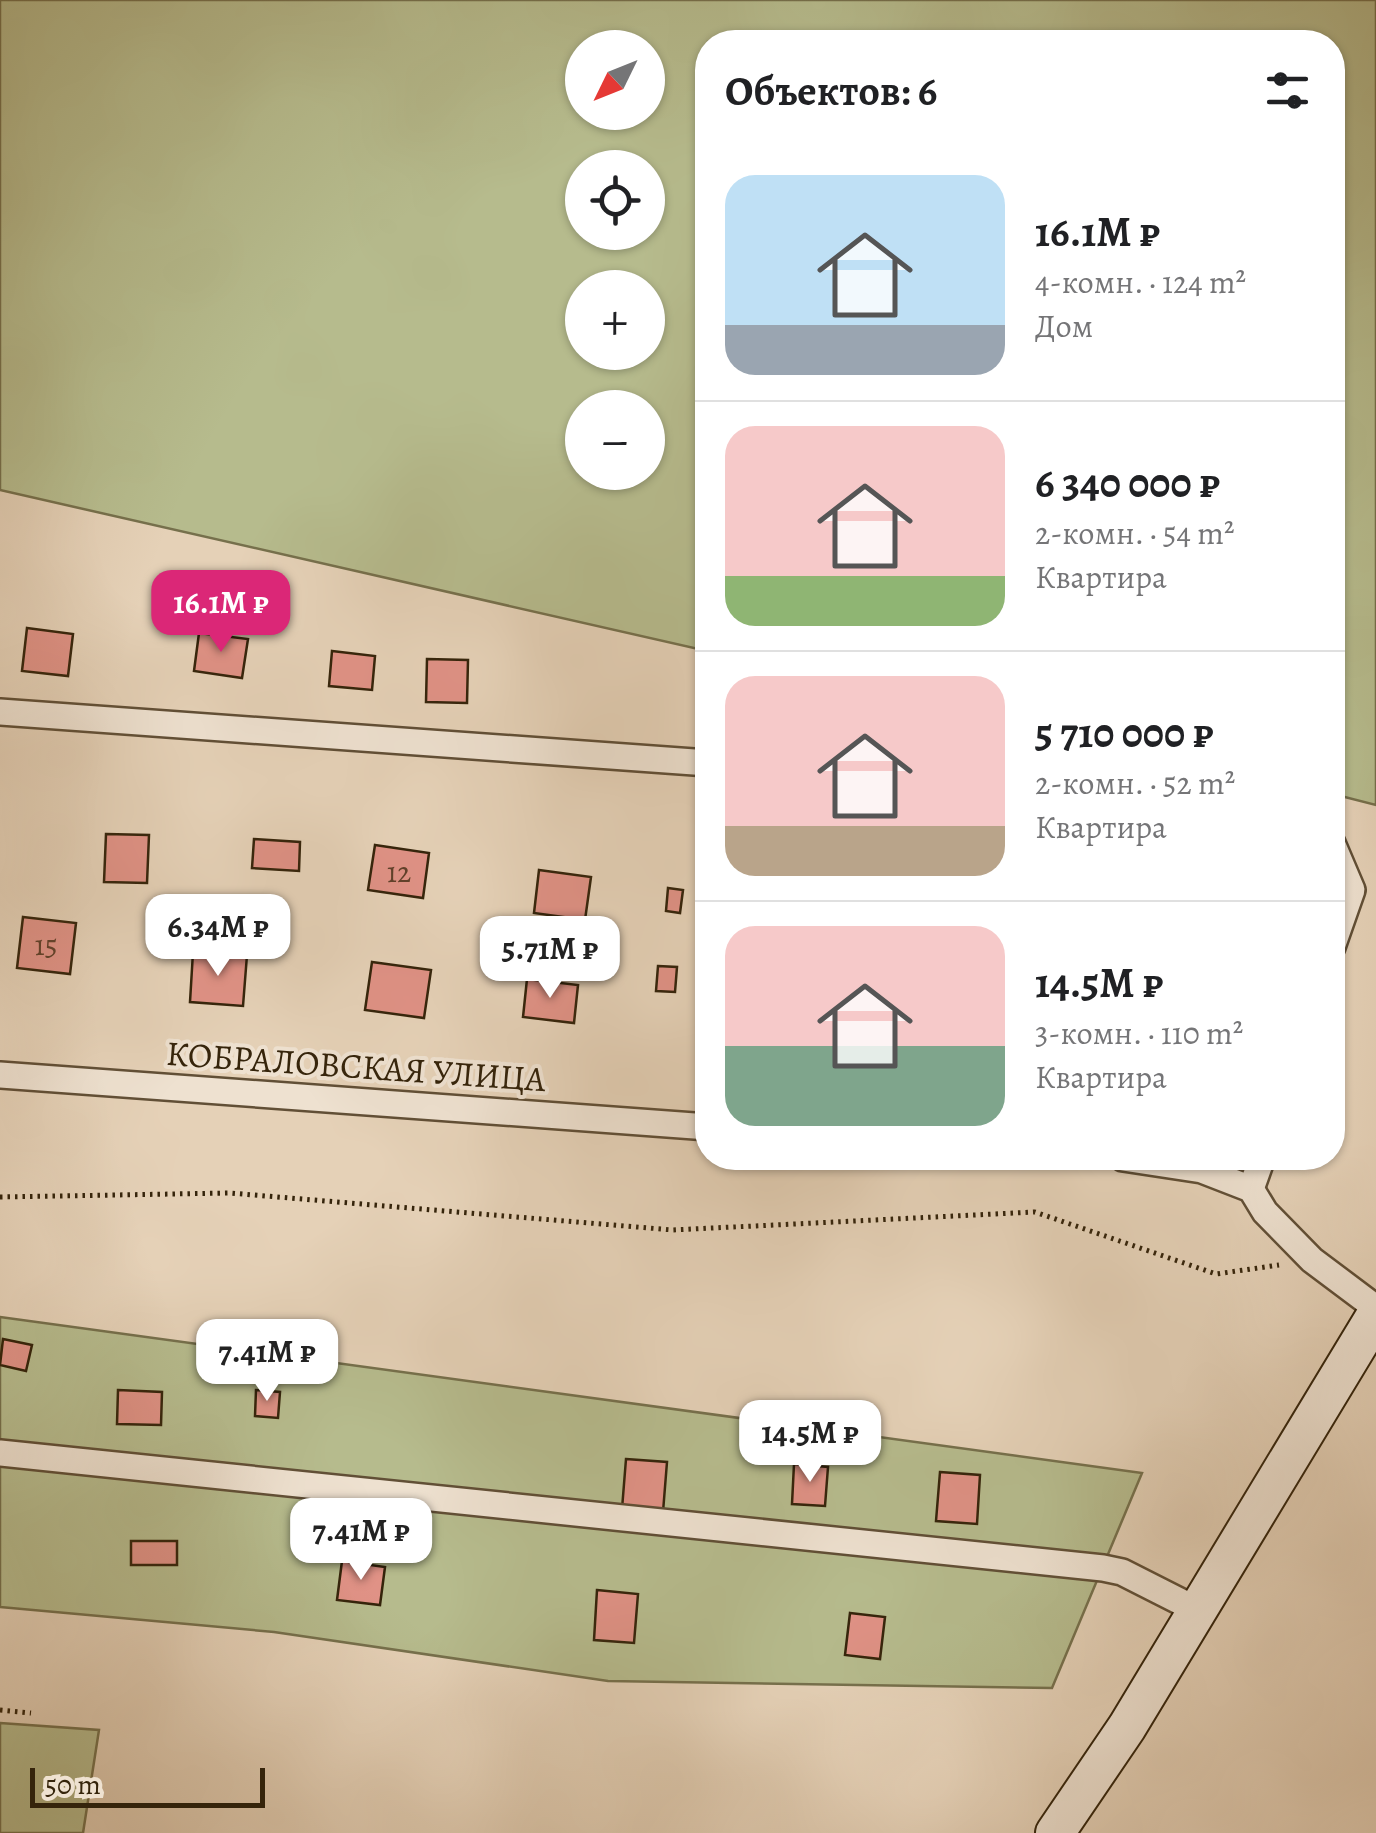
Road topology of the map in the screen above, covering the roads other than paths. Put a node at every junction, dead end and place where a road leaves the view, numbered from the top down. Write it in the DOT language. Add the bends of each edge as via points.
graph roads {
  1 [pos="0,712"];
  2 [pos="695,761"];
  3 [pos="1345,874"];
  4 [pos="1345,910"];
  5 [pos="0,1075"];
  6 [pos="695,1126"];
  7 [pos="1202,1170"];
  8 [pos="1258,1170"];
  9 [pos="1252,1188"];
  10 [pos="1376,1312"];
  11 [pos="0,1453"];
  12 [pos="1197,1610"];
  13 [pos="1055,1833"];
  1 -- 2 [label="street"];
  3 -- 4 [label="street" via="1352,890"];
  5 -- 6 [label="street, КОБРАЛОВСКАЯ УЛИЦА"];
  7 -- 9 [label="street"];
  8 -- 9 [label="street"];
  9 -- 10 [label="street" via="1265,1212 1312,1260"];
  10 -- 12 [label="street"];
  11 -- 12 [label="street" via="1103,1568"];
  12 -- 13 [label="street"];
}
